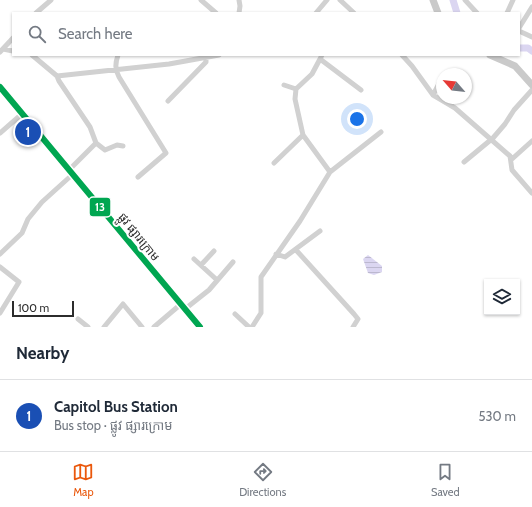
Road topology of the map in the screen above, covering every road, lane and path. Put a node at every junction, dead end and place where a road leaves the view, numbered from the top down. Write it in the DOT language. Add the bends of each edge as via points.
graph roads {
  1 [pos="51,0"];
  2 [pos="201,0"];
  3 [pos="239,0"];
  4 [pos="327,0"];
  5 [pos="340,0"];
  6 [pos="433,0"];
  7 [pos="465,0"];
  8 [pos="513,0"];
  9 [pos="532,7"];
  10 [pos="37,12"];
  11 [pos="215,12"];
  12 [pos="239,12"];
  13 [pos="317,12"];
  14 [pos="353,12"];
  15 [pos="438,12"];
  16 [pos="476,12"];
  17 [pos="507,12"];
  18 [pos="520,28"];
  19 [pos="520,31"];
  20 [pos="532,37"];
  21 [pos="12,39"];
  22 [pos="2,50"];
  23 [pos="12,51"];
  24 [pos="33,56"];
  25 [pos="118,56"];
  26 [pos="212,56"];
  27 [pos="403,56"];
  28 [pos="206,57"];
  29 [pos="321,57"];
  30 [pos="505,57"];
  31 [pos="116,70"];
  32 [pos="58,76"];
  33 [pos="284,85"];
  34 [pos="532,85"];
  35 [pos="0,87"];
  36 [pos="296,89"];
  37 [pos="436,89"];
  38 [pos="361,90"];
  39 [pos="532,90"];
  40 [pos="433,95"];
  41 [pos="168,101"];
  42 [pos="23,113"];
  43 [pos="380,132"];
  44 [pos="0,133"];
  45 [pos="303,135"];
  46 [pos="490,140"];
  47 [pos="532,141"];
  48 [pos="96,143"];
  49 [pos="123,146"];
  50 [pos="512,159"];
  51 [pos="464,162"];
  52 [pos="274,163"];
  53 [pos="72,172"];
  54 [pos="330,172"];
  55 [pos="138,177"];
  56 [pos="532,193"];
  57 [pos="320,231"];
  58 [pos="296,250"];
  59 [pos="214,251"];
  60 [pos="0,254"];
  61 [pos="276,254"];
  62 [pos="194,259"];
  63 [pos="233,262"];
  64 [pos="201,265"];
  65 [pos="0,267"];
  66 [pos="217,280"];
  67 [pos="183,306"];
  68 [pos="0,313"];
  69 [pos="236,314"];
  70 [pos="78,319"];
  71 [pos="88,327"];
  72 [pos="104,327"];
  73 [pos="142,327"];
  74 [pos="154,327"];
  75 [pos="200,327"];
  76 [pos="250,327"];
  77 [pos="353,327"];
  1 -- 10 [label="street"];
  2 -- 11 [label="street"];
  3 -- 12 [label="street"];
  4 -- 13 [label="street"];
  5 -- 14 [label="street"];
  6 -- 15 [label="main road"];
  7 -- 16 [label="street"];
  8 -- 17 [label="street"];
  9 -- 18 [label="street"];
  19 -- 20 [label="street"];
  21 -- 22 [label="street"];
  22 -- 23 [label="street"];
  24 -- 32 [label="street"];
  25 -- 31 [label="street"];
  26 -- 28 [label="street"];
  27 -- 40 [label="street"];
  28 -- 31 [label="street"];
  28 -- 41 [label="street" via="206,62"];
  29 -- 36 [label="street" via="312,74"];
  29 -- 38 [label="street"];
  30 -- 34 [label="main road"];
  31 -- 32 [label="street"];
  31 -- 55 [label="street" via="166,152"];
  32 -- 48 [label="street" via="90,127"];
  33 -- 36 [label="street"];
  35 -- 42 [label="main road, ផ្លូវ ផ្សារក្រោម"];
  36 -- 45 [label="street" via="295,99"];
  37 -- 40 [label="street"];
  39 -- 46 [label="street"];
  40 -- 46 [label="street" via="455,108"];
  42 -- 44 [label="street"];
  42 -- 53 [label="main road, ផ្លូវ ផ្សារក្រោម"];
  43 -- 54 [label="street"];
  45 -- 52 [label="street"];
  45 -- 54 [label="street"];
  46 -- 50 [label="street"];
  46 -- 51 [label="street"];
  47 -- 50 [label="street"];
  48 -- 49 [label="street" via="105,150 117,145"];
  48 -- 53 [label="street"];
  50 -- 56 [label="street" via="512,170"];
  53 -- 60 [label="street" via="42,202 28,219 22,233"];
  53 -- 67 [label="main road, ផ្លូវ ផ្សារក្រោម"];
  54 -- 61 [label="street"];
  57 -- 58 [label="street"];
  58 -- 61 [label="street" via="285,257"];
  58 -- 77 [label="street" via="354,314 358,320"];
  59 -- 64 [label="street"];
  61 -- 76 [label="street" via="260,279 261,313"];
  62 -- 64 [label="street"];
  63 -- 66 [label="street"];
  64 -- 66 [label="street"];
  65 -- 68 [label="street" via="18,282"];
  66 -- 67 [label="street" via="209,290"];
  67 -- 74 [label="street"];
  67 -- 75 [label="main road, ផ្លូវ ផ្សារក្រោម"];
  69 -- 76 [label="street"];
  70 -- 71 [label="street"];
  72 -- 73 [label="street" via="123,304"];
}
